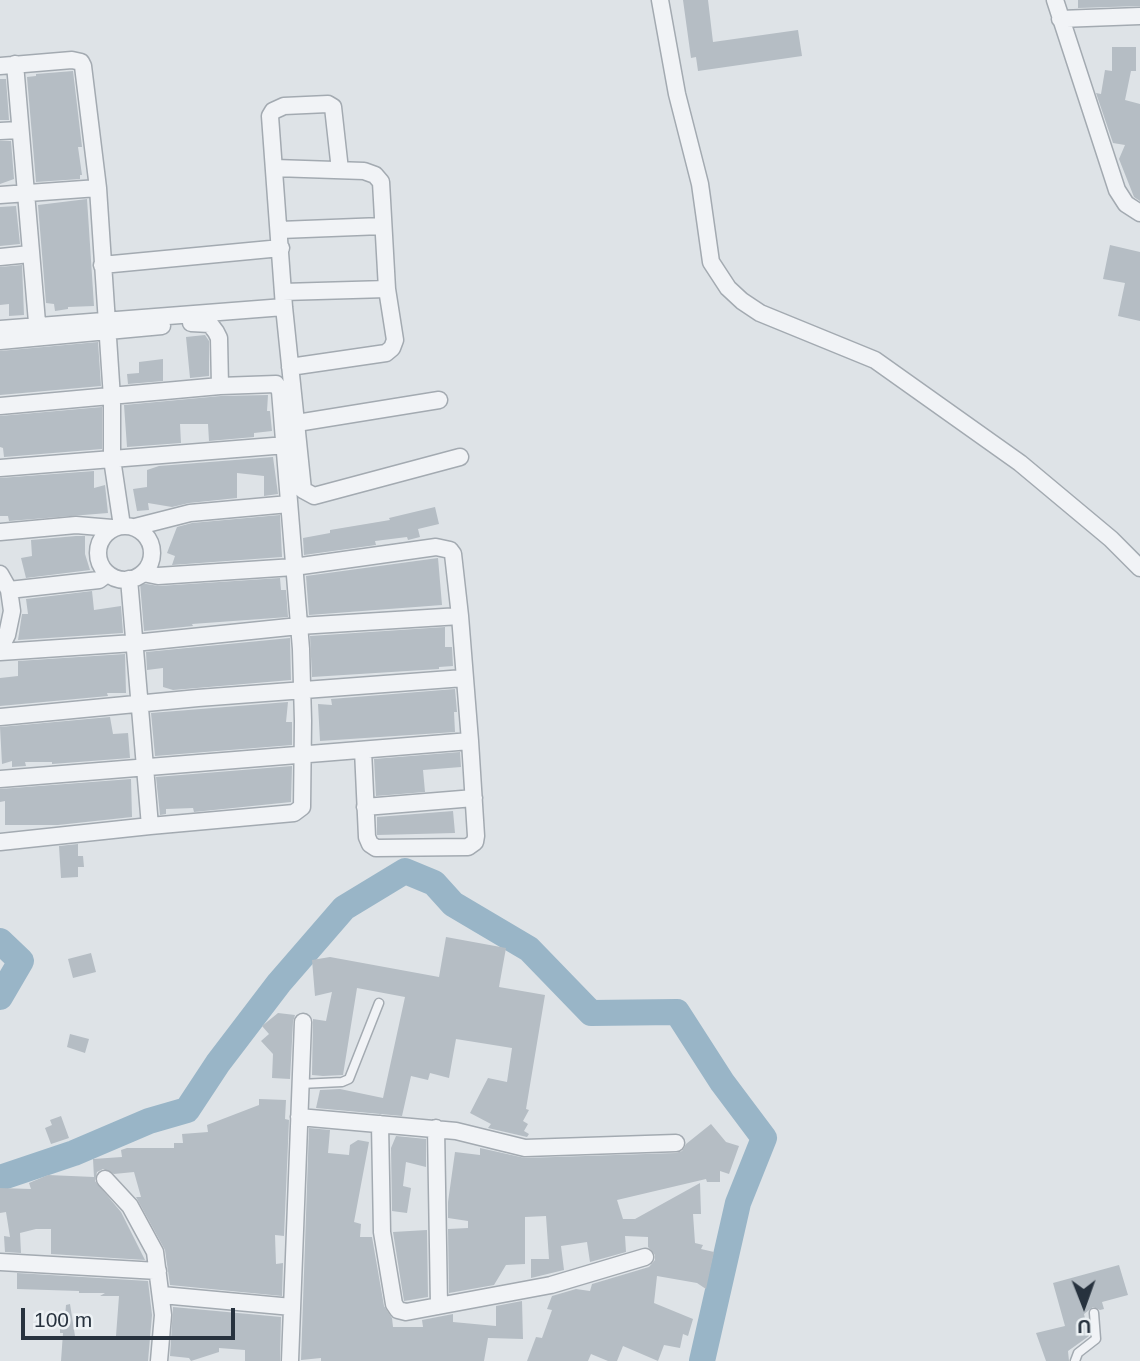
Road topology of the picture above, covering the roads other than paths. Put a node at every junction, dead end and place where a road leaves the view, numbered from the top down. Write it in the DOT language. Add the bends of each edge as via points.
graph roads {
  1 [pos="660,0"];
  2 [pos="1055,0"];
  3 [pos="1140,16"];
  4 [pos="1060,19"];
  5 [pos="8,65"];
  6 [pos="19,130"];
  7 [pos="0,131"];
  8 [pos="275,168"];
  9 [pos="340,170"];
  10 [pos="98,188"];
  11 [pos="24,193"];
  12 [pos="0,195"];
  13 [pos="1140,214"];
  14 [pos="382,226"];
  15 [pos="280,230"];
  16 [pos="281,248"];
  17 [pos="30,254"];
  18 [pos="0,257"];
  19 [pos="102,265"];
  20 [pos="387,289"];
  21 [pos="284,299"];
  22 [pos="106,326"];
  23 [pos="0,329"];
  24 [pos="38,332"];
  25 [pos="0,341"];
  26 [pos="290,371"];
  27 [pos="238,377"];
  28 [pos="220,386"];
  29 [pos="112,398"];
  30 [pos="439,400"];
  31 [pos="0,406"];
  32 [pos="297,423"];
  33 [pos="286,445"];
  34 [pos="460,457"];
  35 [pos="112,459"];
  36 [pos="0,468"];
  37 [pos="289,504"];
  38 [pos="123,527"];
  39 [pos="0,532"];
  40 [pos="293,567"];
  41 [pos="1140,568"];
  42 [pos="0,574"];
  43 [pos="107,574"];
  44 [pos="136,576"];
  45 [pos="9,590"];
  46 [pos="460,616"];
  47 [pos="299,626"];
  48 [pos="134,643"];
  49 [pos="0,651"];
  50 [pos="464,677"];
  51 [pos="303,691"];
  52 [pos="138,704"];
  53 [pos="0,717"];
  54 [pos="470,741"];
  55 [pos="363,750"];
  56 [pos="303,756"];
  57 [pos="145,767"];
  58 [pos="0,779"];
  59 [pos="474,798"];
  60 [pos="365,807"];
  61 [pos="150,827"];
  62 [pos="0,842"];
  63 [pos="379,1003"];
  64 [pos="303,1022"];
  65 [pos="300,1084"];
  66 [pos="299,1117"];
  67 [pos="380,1124"];
  68 [pos="436,1128"];
  69 [pos="676,1143"];
  70 [pos="105,1179"];
  71 [pos="645,1257"];
  72 [pos="0,1262"];
  73 [pos="158,1271"];
  74 [pos="162,1295"];
  75 [pos="439,1305"];
  76 [pos="292,1307"];
  77 [pos="1094,1313"];
  78 [pos="159,1361"];
  79 [pos="290,1361"];
  80 [pos="1075,1361"];
  1 -- 41 [label="street" via="700,184 711,262 727,288 760,313 875,360 1020,463"];
  2 -- 4 [label="street"];
  3 -- 4 [label="street"];
  4 -- 13 [label="street" via="1117,190"];
  5 -- 6 [label="street"];
  5 -- 10 [label="street" via="81,62"];
  6 -- 7 [label="street"];
  6 -- 11 [label="street"];
  8 -- 9 [label="street"];
  8 -- 9 [label="street" via="273,111 284,106 328,104 335,114"];
  8 -- 15 [label="street"];
  9 -- 14 [label="street" via="363,171 381,183"];
  10 -- 11 [label="street"];
  10 -- 19 [label="street"];
  11 -- 12 [label="street"];
  11 -- 17 [label="street"];
  14 -- 15 [label="street"];
  14 -- 20 [label="street"];
  15 -- 16 [label="street"];
  16 -- 19 [label="street"];
  16 -- 21 [label="street"];
  17 -- 18 [label="street"];
  17 -- 24 [label="street"];
  19 -- 22 [label="street"];
  20 -- 21 [label="street"];
  20 -- 26 [label="street" via="395,340 392,348"];
  21 -- 22 [label="street"];
  21 -- 26 [label="street"];
  22 -- 24 [label="street"];
  22 -- 28 [label="street" via="210,324 219,338"];
  22 -- 29 [label="street"];
  23 -- 24 [label="street"];
  24 -- 25 [label="street"];
  26 -- 27 [label="street"];
  26 -- 32 [label="street"];
  28 -- 29 [label="street"];
  28 -- 33 [label="street" via="276,384"];
  29 -- 31 [label="street"];
  29 -- 35 [label="street"];
  30 -- 32 [label="street"];
  32 -- 34 [label="street" via="303,490 314,496"];
  33 -- 35 [label="street"];
  33 -- 37 [label="street"];
  35 -- 36 [label="street"];
  35 -- 38 [label="street"];
  37 -- 38 [label="street" via="190,513"];
  37 -- 40 [label="street"];
  38 -- 39 [label="street"];
  38 -- 43 [label="street" via="101,539 97,554"];
  38 -- 44 [label="street" via="142,531 151,544 151,559"];
  40 -- 44 [label="street"];
  40 -- 46 [label="street" via="444,547 453,554"];
  40 -- 47 [label="street"];
  42 -- 45 [label="street"];
  43 -- 44 [label="street" via="122,580"];
  43 -- 45 [label="street" via="99,580"];
  44 -- 48 [label="street"];
  45 -- 49 [label="street" via="12,611"];
  46 -- 47 [label="street"];
  46 -- 50 [label="street"];
  47 -- 48 [label="street"];
  47 -- 51 [label="street"];
  48 -- 49 [label="street"];
  48 -- 52 [label="street"];
  50 -- 51 [label="street"];
  50 -- 54 [label="street"];
  51 -- 52 [label="street"];
  51 -- 56 [label="street"];
  52 -- 53 [label="street"];
  52 -- 57 [label="street"];
  54 -- 55 [label="street"];
  54 -- 59 [label="street"];
  55 -- 56 [label="street"];
  55 -- 60 [label="street"];
  56 -- 57 [label="street"];
  56 -- 61 [label="street" via="303,803 298,812"];
  57 -- 58 [label="street"];
  57 -- 61 [label="street"];
  59 -- 60 [label="street"];
  59 -- 60 [label="street" via="476,836 468,847 376,848 367,837"];
  61 -- 62 [label="street"];
  63 -- 65 [label="lane" via="349,1079"];
  64 -- 65 [label="street"];
  65 -- 66 [label="street"];
  66 -- 67 [label="street"];
  66 -- 76 [label="street"];
  67 -- 68 [label="street"];
  67 -- 75 [label="street" via="382,1232 394,1304 406,1312"];
  68 -- 69 [label="street" via="525,1148"];
  68 -- 75 [label="street"];
  70 -- 73 [label="street" via="130,1206 155,1252"];
  71 -- 75 [label="street" via="551,1285"];
  72 -- 73 [label="street"];
  73 -- 74 [label="street"];
  74 -- 76 [label="street"];
  74 -- 78 [label="street"];
  76 -- 79 [label="street"];
  77 -- 80 [label="lane" via="1096,1339"];
}
